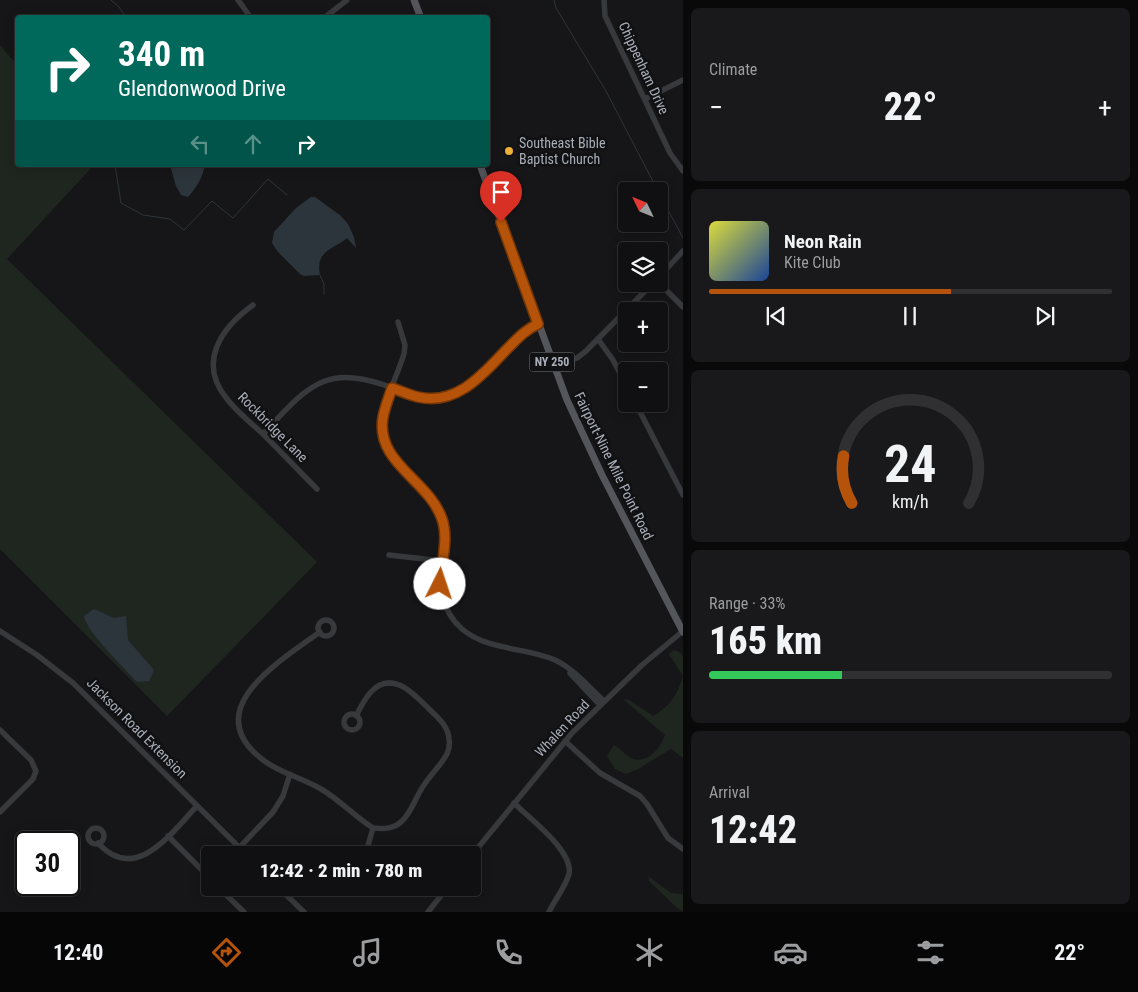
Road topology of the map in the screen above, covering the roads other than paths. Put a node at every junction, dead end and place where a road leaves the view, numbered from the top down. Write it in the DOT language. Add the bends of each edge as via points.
graph roads {
  1 [pos="238,0"];
  2 [pos="347,0"];
  3 [pos="414,0"];
  4 [pos="604,0"];
  5 [pos="249,15"];
  6 [pos="328,15"];
  7 [pos="420,15"];
  8 [pos="683,80"];
  9 [pos="645,100"];
  10 [pos="481,167"];
  11 [pos="683,171"];
  12 [pos="683,251"];
  13 [pos="668,267"];
  14 [pos="644,292"];
  15 [pos="668,292"];
  16 [pos="253,306"];
  17 [pos="683,307"];
  18 [pos="398,322"];
  19 [pos="538,324"];
  20 [pos="598,339"];
  21 [pos="554,366"];
  22 [pos="618,370"];
  23 [pos="392,388"];
  24 [pos="640,412"];
  25 [pos="263,434"];
  26 [pos="317,489"];
  27 [pos="683,495"];
  28 [pos="389,556"];
  29 [pos="442,561"];
  30 [pos="0,631"];
  31 [pos="320,632"];
  32 [pos="683,632"];
  33 [pos="602,703"];
  34 [pos="356,716"];
  35 [pos="0,730"];
  36 [pos="565,741"];
  37 [pos="290,774"];
  38 [pos="514,803"];
  39 [pos="197,806"];
  40 [pos="0,812"];
  41 [pos="373,828"];
  42 [pos="168,836"];
  43 [pos="98,843"];
  44 [pos="237,846"];
  45 [pos="241,846"];
  46 [pos="367,846"];
  47 [pos="479,846"];
  48 [pos="683,849"];
  49 [pos="201,869"];
  50 [pos="227,896"];
  51 [pos="286,896"];
  52 [pos="441,896"];
  53 [pos="300,911"];
  54 [pos="244,912"];
  55 [pos="428,912"];
  56 [pos="548,912"];
  1 -- 5 [label="street"];
  2 -- 6 [label="street"];
  3 -- 7 [label="main road"];
  4 -- 9 [label="street, Chippenham Drive" via="605,16"];
  8 -- 9 [label="street"];
  9 -- 11 [label="street, Chippenham Drive" via="670,153"];
  10 -- 19 [label="main road, Fairport-Nine Mile Point Road / NY 250"];
  12 -- 13 [label="street"];
  14 -- 20 [label="street"];
  15 -- 17 [label="street"];
  16 -- 25 [label="street, Rockbridge Lane" via="219,341 214,354 214,372 228,400"];
  18 -- 23 [label="street" via="405,345"];
  19 -- 21 [label="main road, Fairport-Nine Mile Point Road / NY 250"];
  19 -- 23 [label="street" via="525,330 480,378 461,391 428,399"];
  20 -- 21 [label="street" via="581,355"];
  20 -- 22 [label="street"];
  21 -- 32 [label="main road, Fairport-Nine Mile Point Road / NY 250" via="602,476"];
  23 -- 25 [label="street" via="362,378 324,381 303,392"];
  23 -- 29 [label="street" via="382,418 383,440 392,457 431,498 439,512 444,535"];
  24 -- 27 [label="street"];
  25 -- 26 [label="street, Rockbridge Lane"];
  28 -- 29 [label="street"];
  29 -- 33 [label="street" via="440,584 444,604 461,629 479,640 562,664 582,680"];
  30 -- 39 [label="street, Jackson Road Extension" via="73,683"];
  31 -- 37 [label="street" via="268,672 245,696 238,710 241,734 249,747 270,764"];
  32 -- 33 [label="street, Whalen Road"];
  33 -- 36 [label="street, Whalen Road"];
  34 -- 41 [label="street" via="372,691 385,684 398,684 409,690 442,722 449,738 447,754 403,821 390,828"];
  35 -- 40 [label="street" via="31,760 36,771 33,779"];
  36 -- 38 [label="street, Whalen Road"];
  36 -- 48 [label="street" via="600,773 640,796 668,838"];
  37 -- 41 [label="street" via="328,793"];
  37 -- 45 [label="street" via="283,796 273,812"];
  38 -- 47 [label="street, Whalen Road"];
  38 -- 56 [label="street" via="559,846 567,860 569,874"];
  39 -- 42 [label="street"];
  39 -- 44 [label="street, Jackson Road Extension"];
  41 -- 46 [label="street"];
  42 -- 43 [label="street" via="148,853 127,859 108,853"];
  42 -- 49 [label="street"];
  50 -- 54 [label="street"];
  51 -- 53 [label="street"];
  52 -- 55 [label="street"];
}
